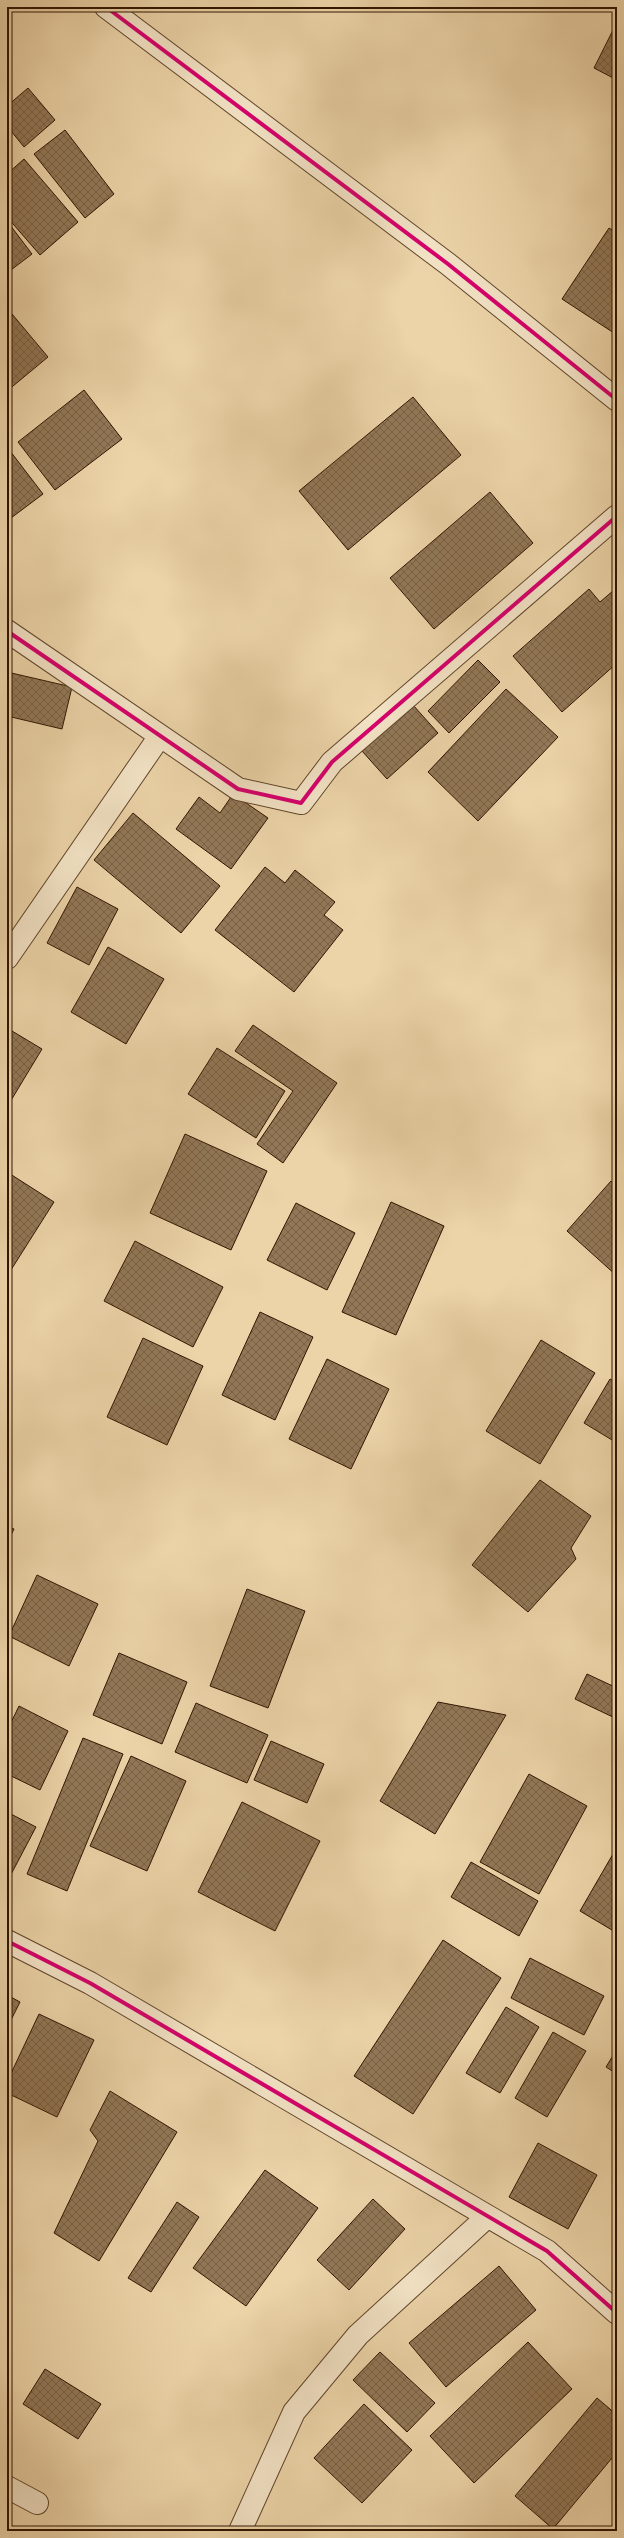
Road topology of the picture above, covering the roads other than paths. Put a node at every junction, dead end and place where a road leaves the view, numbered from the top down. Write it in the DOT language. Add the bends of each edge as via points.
graph roads {
  1 [pos="106,7"];
  2 [pos="617,400"];
  3 [pos="617,516"];
  4 [pos="7,631"];
  5 [pos="160,736"];
  6 [pos="7,958"];
  7 [pos="7,1941"];
  8 [pos="487,2216"];
  9 [pos="617,2313"];
  10 [pos="7,2487"];
  11 [pos="38,2503"];
  12 [pos="240,2531"];
  1 -- 2 [label="street" via="448,264"];
  3 -- 5 [label="street" via="332,762 301,803 238,789"];
  4 -- 5 [label="street"];
  5 -- 6 [label="street"];
  7 -- 8 [label="street" via="90,1983"];
  8 -- 9 [label="street" via="547,2251"];
  8 -- 12 [label="street" via="358,2336 294,2412"];
  10 -- 11 [label="street"];
}
